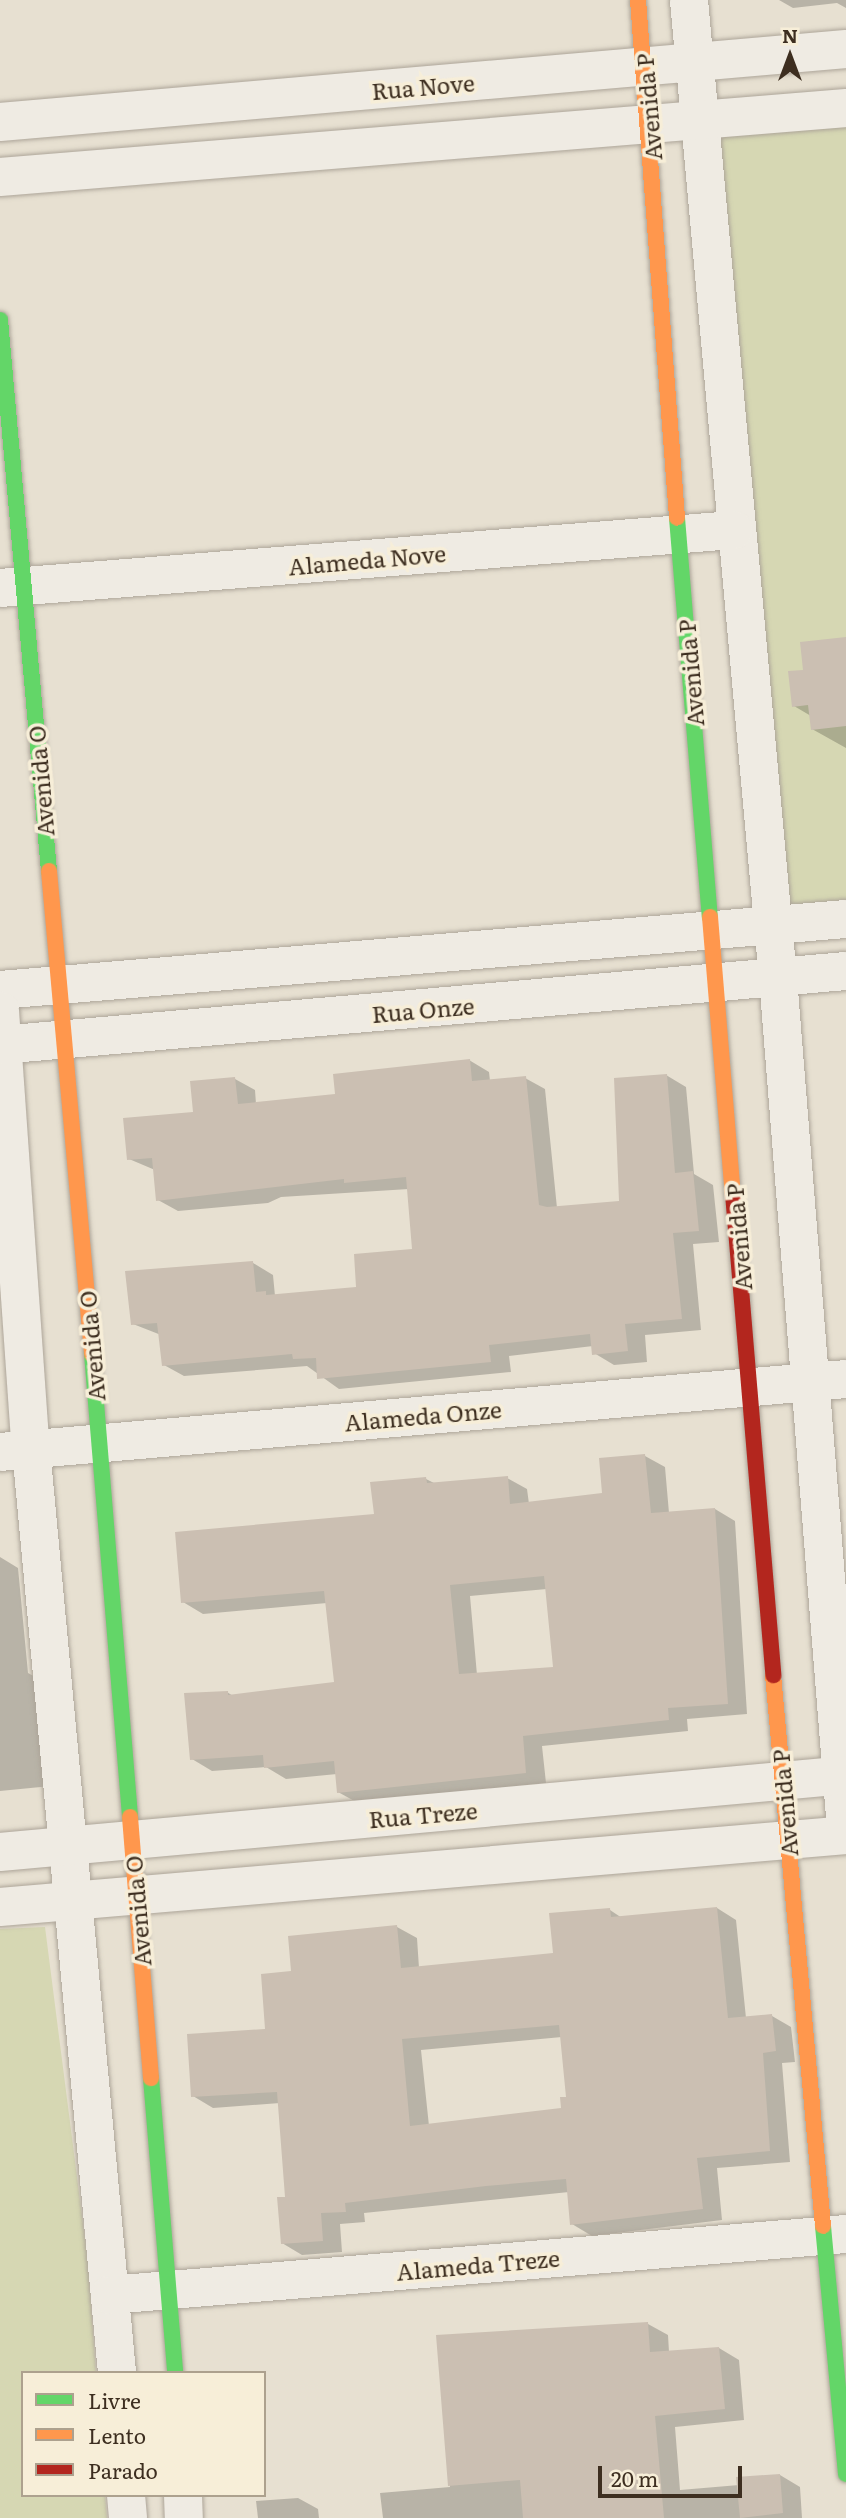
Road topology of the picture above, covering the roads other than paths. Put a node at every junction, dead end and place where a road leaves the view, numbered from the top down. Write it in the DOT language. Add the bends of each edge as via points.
graph roads {
  1 [pos="638,0"];
  2 [pos="689,0"];
  3 [pos="846,49"];
  4 [pos="694,62"];
  5 [pos="644,66"];
  6 [pos="846,108"];
  7 [pos="697,121"];
  8 [pos="0,122"];
  9 [pos="650,125"];
  10 [pos="0,177"];
  11 [pos="0,320"];
  12 [pos="734,530"];
  13 [pos="678,535"];
  14 [pos="12,587"];
  15 [pos="846,919"];
  16 [pos="772,927"];
  17 [pos="712,932"];
  18 [pos="846,971"];
  19 [pos="778,978"];
  20 [pos="718,984"];
  21 [pos="56,986"];
  22 [pos="0,990"];
  23 [pos="1,1034"];
  24 [pos="62,1040"];
  25 [pos="829,1380"];
  26 [pos="750,1387"];
  27 [pos="100,1443"];
  28 [pos="16,1450"];
  29 [pos="843,1776"];
  30 [pos="782,1782"];
  31 [pos="846,1829"];
  32 [pos="846,1835"];
  33 [pos="131,1839"];
  34 [pos="787,1839"];
  35 [pos="67,1846"];
  36 [pos="0,1852"];
  37 [pos="136,1895"];
  38 [pos="72,1901"];
  39 [pos="0,1907"];
  40 [pos="835,2235"];
  41 [pos="169,2289"];
  42 [pos="110,2295"];
  43 [pos="117,2371"];
  44 [pos="175,2371"];
  45 [pos="846,2474"];
  46 [pos="126,2497"];
  47 [pos="183,2497"];
  48 [pos="128,2518"];
  49 [pos="184,2518"];
  1 -- 5 [label="street, Avenida P"];
  2 -- 4 [label="street, Avenida P"];
  3 -- 4 [label="street, Rua Nove"];
  4 -- 5 [label="street, Rua Nove"];
  4 -- 7 [label="street, Avenida P"];
  5 -- 8 [label="street, Rua Nove"];
  5 -- 9 [label="street, Avenida P"];
  6 -- 7 [label="street"];
  7 -- 9 [label="street"];
  7 -- 12 [label="street, Avenida P"];
  9 -- 10 [label="street"];
  9 -- 13 [label="street, Avenida P"];
  11 -- 14 [label="street, Avenida O"];
  12 -- 13 [label="street, Alameda Nove"];
  12 -- 16 [label="street, Avenida P"];
  13 -- 14 [label="street, Alameda Nove"];
  13 -- 17 [label="street, Avenida P"];
  14 -- 21 [label="street, Avenida O"];
  15 -- 16 [label="street"];
  16 -- 17 [label="street"];
  16 -- 19 [label="street, Avenida P"];
  17 -- 20 [label="street, Avenida P"];
  17 -- 21 [label="street"];
  18 -- 19 [label="street, Rua Onze"];
  19 -- 20 [label="street, Rua Onze"];
  19 -- 25 [label="street, Avenida P"];
  20 -- 24 [label="street, Rua Onze"];
  20 -- 26 [label="street, Avenida P"];
  21 -- 22 [label="street"];
  21 -- 24 [label="street, Avenida O"];
  23 -- 24 [label="street, Rua Onze"];
  23 -- 28 [label="street"];
  24 -- 27 [label="street, Avenida O"];
  25 -- 26 [label="street, Alameda Onze"];
  25 -- 29 [label="street, Avenida P"];
  26 -- 27 [label="street, Alameda Onze"];
  26 -- 30 [label="street, Avenida P"];
  27 -- 28 [label="street, Alameda Onze"];
  27 -- 33 [label="street, Avenida O"];
  28 -- 35 [label="street"];
  29 -- 30 [label="street, Rua Treze"];
  29 -- 31 [label="street, Avenida P"];
  30 -- 33 [label="street, Rua Treze"];
  30 -- 34 [label="street, Avenida P"];
  32 -- 34 [label="street"];
  33 -- 35 [label="street, Rua Treze"];
  33 -- 37 [label="street, Avenida O"];
  34 -- 37 [label="street"];
  34 -- 40 [label="street, Avenida P"];
  35 -- 36 [label="street, Rua Treze"];
  35 -- 38 [label="street"];
  37 -- 38 [label="street"];
  37 -- 41 [label="street, Avenida O"];
  38 -- 39 [label="street"];
  38 -- 42 [label="street"];
  40 -- 41 [label="street, Alameda Treze"];
  40 -- 45 [label="street, Avenida P"];
  41 -- 42 [label="street, Alameda Treze"];
  41 -- 44 [label="street, Avenida O"];
  42 -- 43 [label="street"];
  46 -- 48 [label="street"];
  47 -- 49 [label="street"];
}
